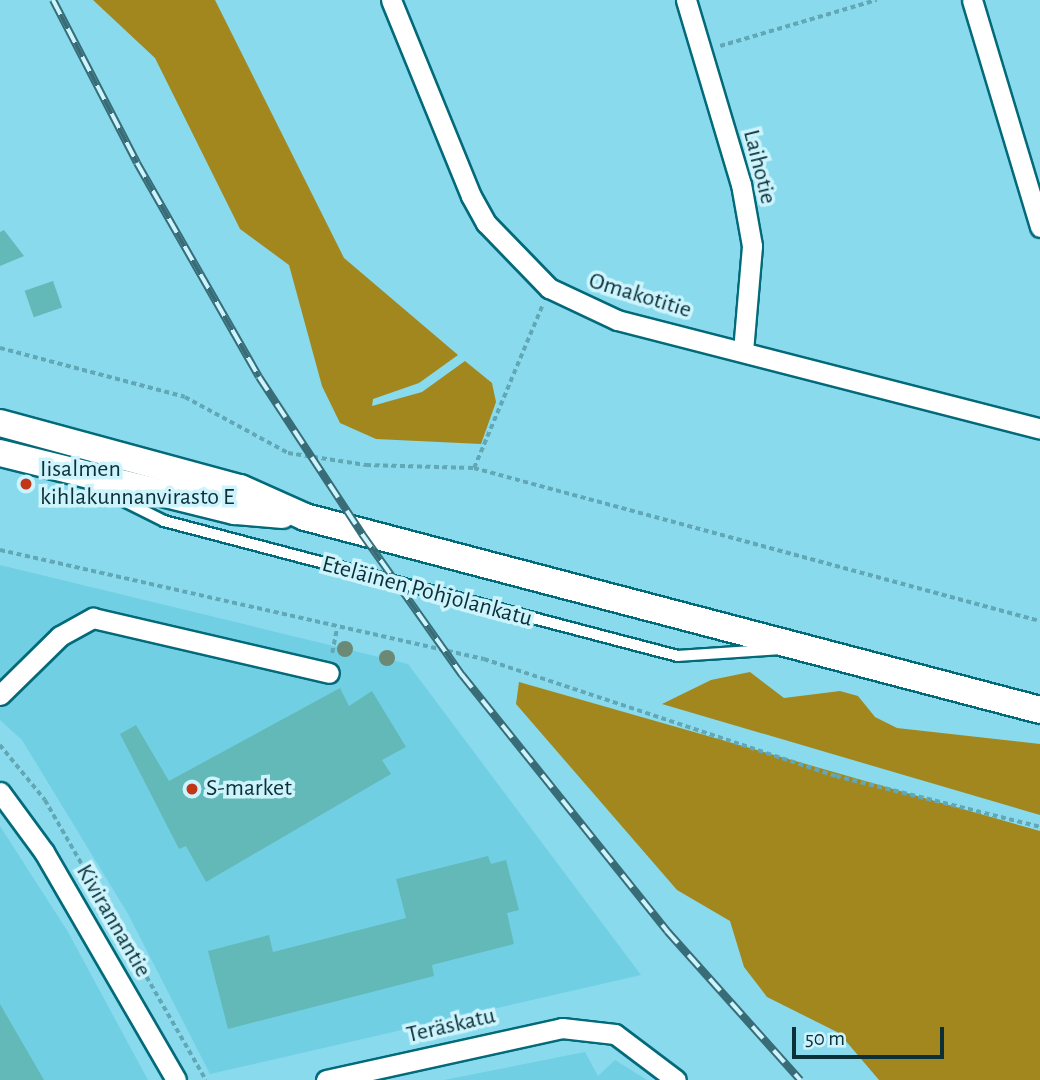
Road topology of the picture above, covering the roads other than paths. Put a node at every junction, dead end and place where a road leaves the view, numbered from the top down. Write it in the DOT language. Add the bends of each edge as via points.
graph roads {
  1 [pos="391,0"];
  2 [pos="686,0"];
  3 [pos="972,0"];
  4 [pos="1040,227"];
  5 [pos="743,351"];
  6 [pos="0,423"];
  7 [pos="1040,429"];
  8 [pos="0,453"];
  9 [pos="68,469"];
  10 [pos="305,517"];
  11 [pos="798,644"];
  12 [pos="329,673"];
  13 [pos="0,695"];
  14 [pos="1040,710"];
  15 [pos="0,792"];
  16 [pos="176,1080"];
  17 [pos="326,1080"];
  18 [pos="676,1080"];
  1 -- 5 [label="street, Omakotitie" via="471,196 486,223 549,288 617,320"];
  2 -- 5 [label="street, Laihotie" via="751,246"];
  3 -- 4 [label="street"];
  5 -- 7 [label="street, Omakotitie"];
  6 -- 10 [label="main road, Eteläinen Pohjolankatu" via="240,488"];
  8 -- 9 [label="main road, Eteläinen Pohjolankatu"];
  9 -- 10 [label="main road, Eteläinen Pohjolankatu" via="234,511"];
  9 -- 11 [label="lane, Eteläinen Pohjolankatu" via="117,502 164,521 678,656 767,653"];
  10 -- 11 [label="main road, Eteläinen Pohjolankatu"];
  11 -- 14 [label="main road, Eteläinen Pohjolankatu"];
  12 -- 13 [label="street" via="93,618 68,629"];
  15 -- 16 [label="street, Kivirannantie" via="44,852"];
  17 -- 18 [label="street, Teräskatu" via="530,1033 588,1029 636,1044"];
}
